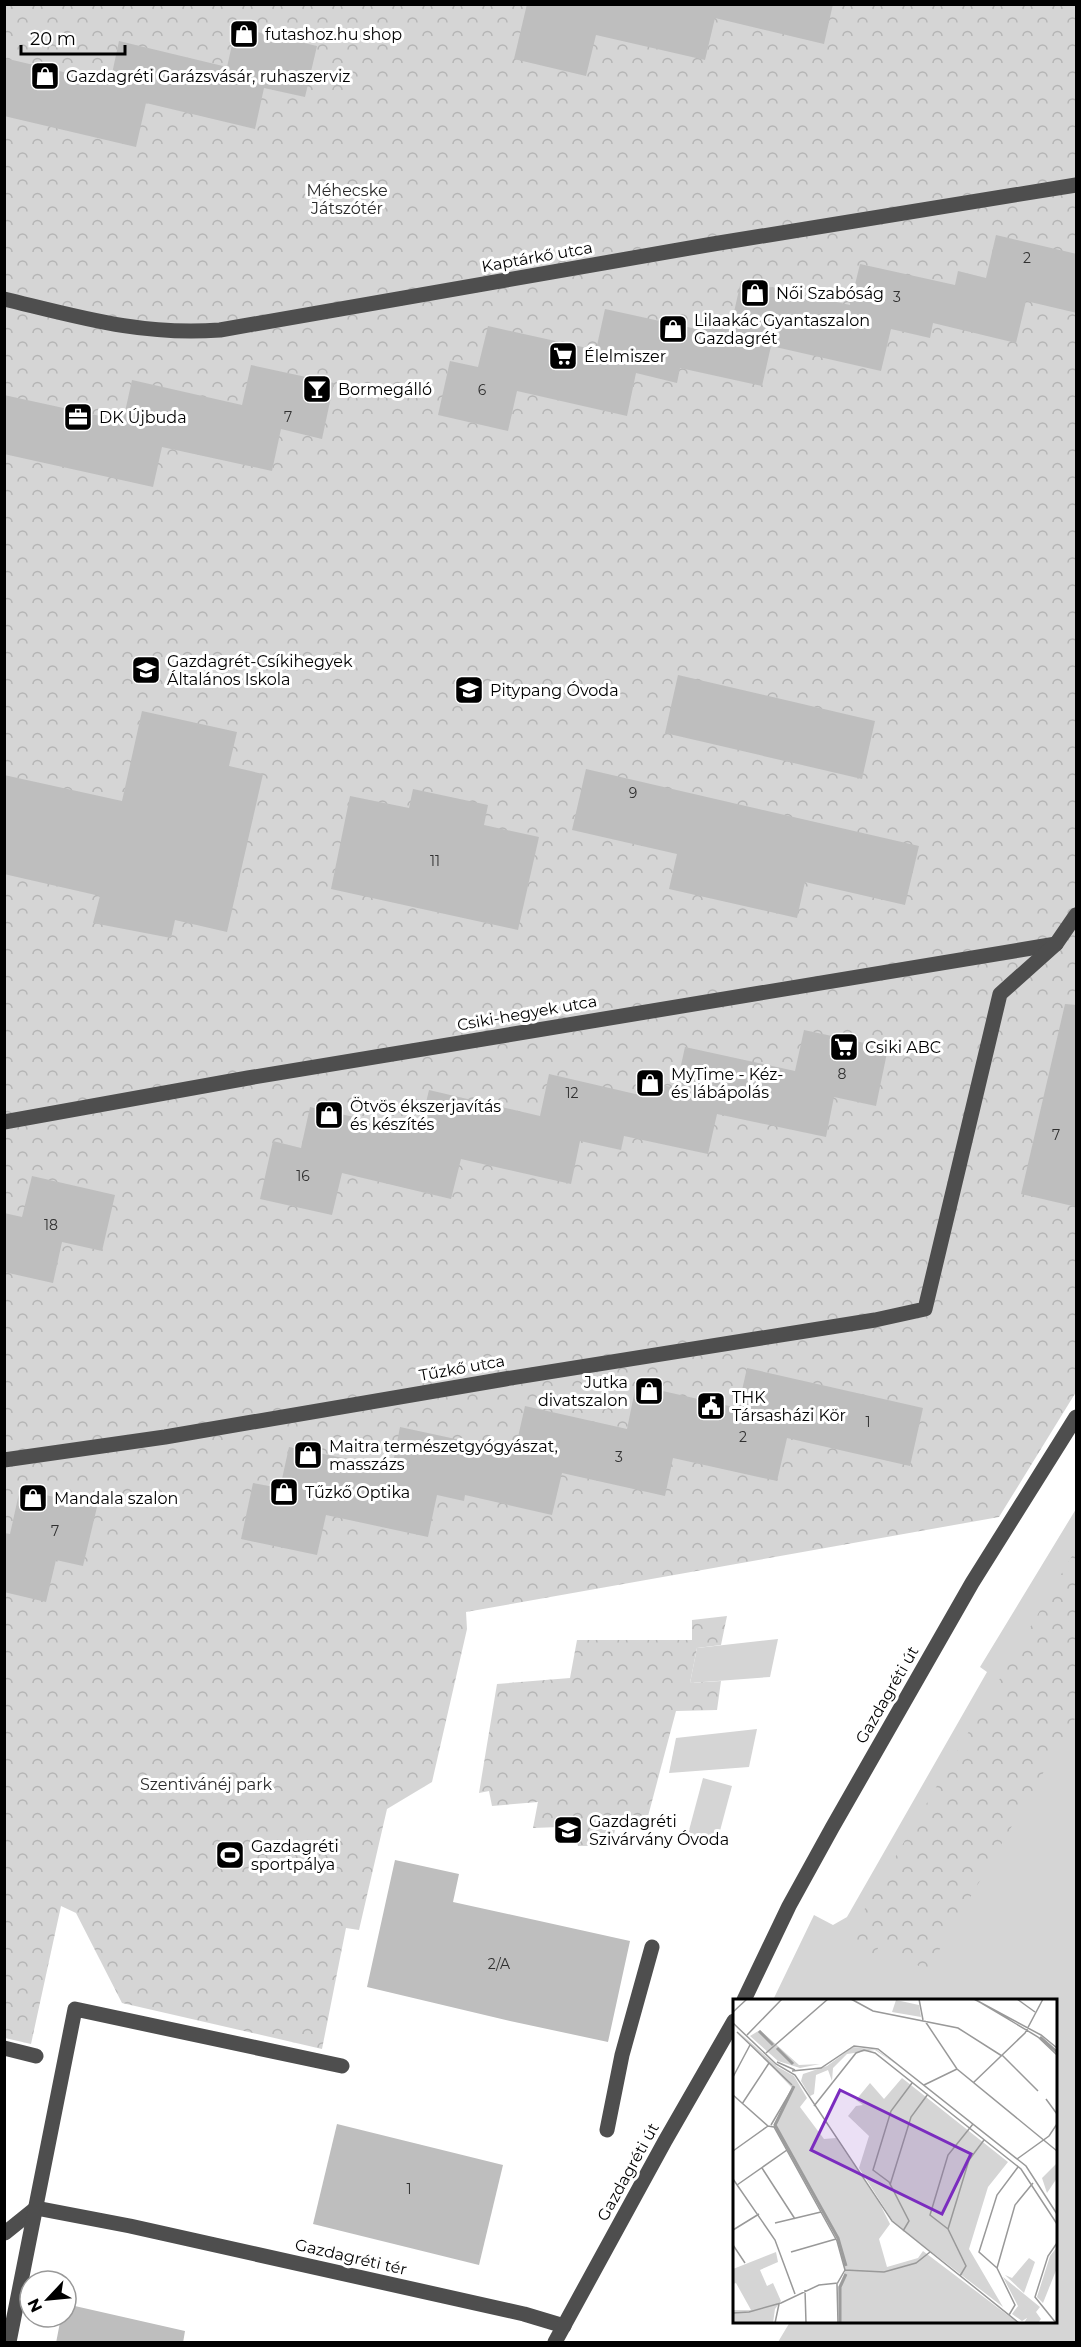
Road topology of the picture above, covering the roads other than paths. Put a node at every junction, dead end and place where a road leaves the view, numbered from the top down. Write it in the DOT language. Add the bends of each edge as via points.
graph roads {
  1 [pos="1077,185"];
  2 [pos="4,299"];
  3 [pos="1077,915"];
  4 [pos="1056,944"];
  5 [pos="4,1122"];
  6 [pos="1077,1417"];
  7 [pos="4,1460"];
  8 [pos="652,1947"];
  9 [pos="745,1999"];
  10 [pos="733,2024"];
  11 [pos="4,2048"];
  12 [pos="36,2056"];
  13 [pos="342,2066"];
  14 [pos="607,2130"];
  15 [pos="36,2208"];
  16 [pos="5,2233"];
  17 [pos="564,2326"];
  18 [pos="9,2343"];
  19 [pos="555,2343"];
  1 -- 2 [label="street, Kaptárkő utca" via="220,330 187,333 135,329"];
  3 -- 4 [label="street"];
  4 -- 5 [label="street, Csiki-hegyek utca"];
  4 -- 7 [label="street, Tűzkő utca" via="1000,994 925,1309 174,1436"];
  6 -- 9 [label="street, Gazdagréti út" via="972,1583 789,1906"];
  8 -- 14 [label="street" via="622,2055"];
  10 -- 17 [label="street, Gazdagréti út"];
  11 -- 12 [label="street"];
  13 -- 15 [label="street" via="75,2009"];
  15 -- 16 [label="street"];
  15 -- 17 [label="street, Gazdagréti tér" via="501,2308"];
  15 -- 18 [label="street"];
  17 -- 19 [label="street, Gazdagréti út"];
}
